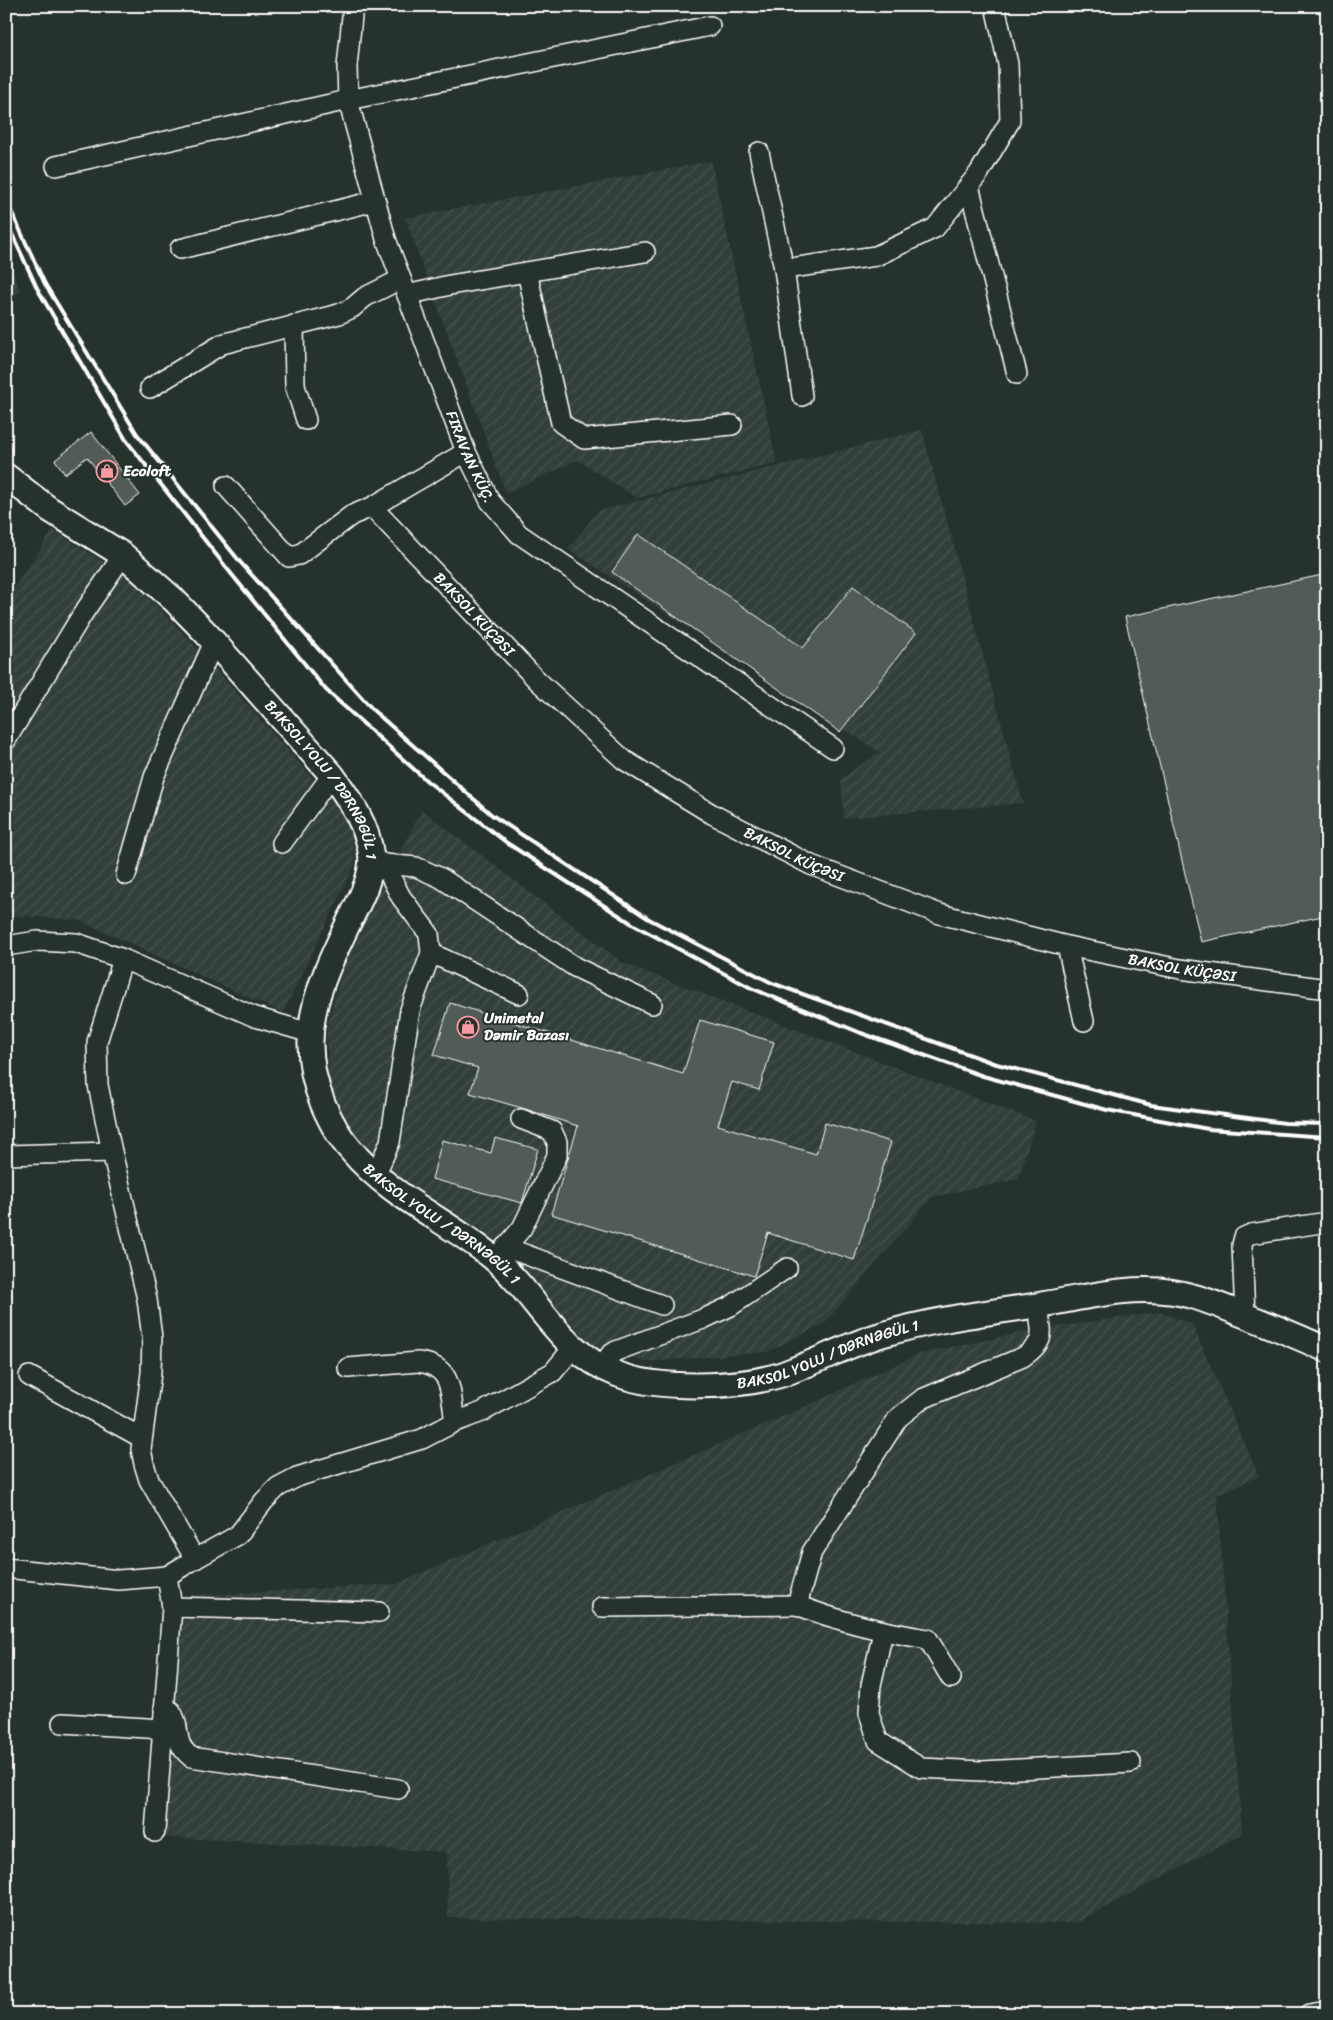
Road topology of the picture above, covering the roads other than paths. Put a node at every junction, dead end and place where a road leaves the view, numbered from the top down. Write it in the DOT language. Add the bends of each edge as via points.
graph roads {
  1 [pos="352,6"];
  2 [pos="995,6"];
  3 [pos="710,26"];
  4 [pos="348,100"];
  5 [pos="759,152"];
  6 [pos="56,166"];
  7 [pos="969,186"];
  8 [pos="375,201"];
  9 [pos="180,249"];
  10 [pos="645,252"];
  11 [pos="784,269"];
  12 [pos="527,272"];
  13 [pos="404,287"];
  14 [pos="294,324"];
  15 [pos="1017,374"];
  16 [pos="150,388"];
  17 [pos="802,396"];
  18 [pos="306,420"];
  19 [pos="732,425"];
  20 [pos="466,452"];
  21 [pos="6,476"];
  22 [pos="226,486"];
  23 [pos="372,506"];
  24 [pos="123,555"];
  25 [pos="214,642"];
  26 [pos="6,740"];
  27 [pos="833,748"];
  28 [pos="332,776"];
  29 [pos="282,843"];
  30 [pos="378,861"];
  31 [pos="126,874"];
  32 [pos="6,946"];
  33 [pos="1067,946"];
  34 [pos="431,953"];
  35 [pos="124,959"];
  36 [pos="1327,988"];
  37 [pos="519,994"];
  38 [pos="652,1004"];
  39 [pos="1084,1021"];
  40 [pos="310,1033"];
  41 [pos="521,1119"];
  42 [pos="112,1152"];
  43 [pos="6,1155"];
  44 [pos="375,1176"];
  45 [pos="1327,1222"];
  46 [pos="500,1253"];
  47 [pos="787,1268"];
  48 [pos="662,1305"];
  49 [pos="1038,1305"];
  50 [pos="1246,1316"];
  51 [pos="573,1348"];
  52 [pos="1327,1350"];
  53 [pos="602,1367"];
  54 [pos="348,1368"];
  55 [pos="29,1376"];
  56 [pos="455,1422"];
  57 [pos="142,1438"];
  58 [pos="195,1559"];
  59 [pos="6,1568"];
  60 [pos="167,1576"];
  61 [pos="797,1605"];
  62 [pos="172,1607"];
  63 [pos="602,1607"];
  64 [pos="379,1612"];
  65 [pos="883,1632"];
  66 [pos="951,1678"];
  67 [pos="164,1708"];
  68 [pos="62,1723"];
  69 [pos="163,1729"];
  70 [pos="1131,1763"];
  71 [pos="398,1789"];
  72 [pos="155,1832"];
  73 [pos="1327,2011"];
  74 [pos="1309,2014"];
  1 -- 4 [label="street, FIRAVAN KÜÇ."];
  2 -- 7 [label="street" via="1008,64 1010,121"];
  3 -- 4 [label="street"];
  4 -- 6 [label="street"];
  4 -- 8 [label="street, FIRAVAN KÜÇ."];
  5 -- 11 [label="street"];
  7 -- 11 [label="street" via="935,228 876,256"];
  7 -- 15 [label="street"];
  8 -- 9 [label="street"];
  8 -- 13 [label="street, FIRAVAN KÜÇ."];
  10 -- 12 [label="street"];
  11 -- 17 [label="street"];
  12 -- 13 [label="street" via="450,285"];
  12 -- 19 [label="street" via="561,423 584,439"];
  13 -- 14 [label="street" via="365,297 339,314"];
  13 -- 20 [label="street, FIRAVAN KÜÇ."];
  14 -- 16 [label="street" via="222,344"];
  14 -- 18 [label="street" via="295,386"];
  20 -- 23 [label="street"];
  20 -- 27 [label="street, FIRAVAN KÜÇ." via="490,501 519,534"];
  21 -- 24 [label="main road, BAKSOL YOLU / DƏRNƏGÜL 1" via="49,510"];
  22 -- 23 [label="street" via="289,557 299,556 352,515"];
  23 -- 33 [label="street, BAKSOL KÜÇƏSI" via="537,680 624,760 712,814 812,865 940,914"];
  24 -- 25 [label="main road, BAKSOL YOLU / DƏRNƏGÜL 1" via="174,600"];
  24 -- 26 [label="street" via="82,615"];
  25 -- 28 [label="main road, BAKSOL YOLU / DƏRNƏGÜL 1"];
  25 -- 31 [label="street" via="154,777"];
  28 -- 29 [label="street"];
  28 -- 30 [label="main road, BAKSOL YOLU / DƏRNƏGÜL 1" via="361,821"];
  30 -- 34 [label="street" via="430,934"];
  30 -- 38 [label="street" via="416,867 441,878 575,967"];
  30 -- 40 [label="main road, BAKSOL YOLU / DƏRNƏGÜL 1" via="369,874 325,972"];
  32 -- 35 [label="street" via="38,942 76,943"];
  33 -- 36 [label="street, BAKSOL KÜÇƏSI" via="1180,969"];
  33 -- 39 [label="street"];
  34 -- 37 [label="street"];
  34 -- 44 [label="street" via="410,1010 390,1142"];
  35 -- 40 [label="street" via="255,1017"];
  35 -- 42 [label="street" via="97,1042 98,1085"];
  40 -- 44 [label="main road, BAKSOL YOLU / DƏRNƏGÜL 1" via="312,1072 326,1112 348,1147"];
  41 -- 46 [label="street" via="552,1131 557,1142 557,1156 522,1228"];
  42 -- 43 [label="street"];
  42 -- 57 [label="street" via="147,1299 152,1338"];
  44 -- 46 [label="main road, BAKSOL YOLU / DƏRNƏGÜL 1" via="392,1190"];
  45 -- 50 [label="street" via="1244,1237"];
  46 -- 48 [label="street"];
  46 -- 51 [label="main road, BAKSOL YOLU / DƏRNƏGÜL 1"];
  47 -- 53 [label="street" via="731,1306 616,1351"];
  49 -- 50 [label="main road, BAKSOL YOLU / DƏRNƏGÜL 1" via="1129,1290 1155,1290 1176,1292"];
  49 -- 53 [label="main road, BAKSOL YOLU / DƏRNƏGÜL 1" via="882,1334 780,1375 758,1380 728,1384 654,1382 621,1376"];
  49 -- 61 [label="street" via="1042,1336 1037,1348 1023,1358 922,1399 898,1418 812,1552"];
  50 -- 52 [label="main road, BAKSOL YOLU / DƏRNƏGÜL 1"];
  51 -- 53 [label="main road, BAKSOL YOLU / DƏRNƏGÜL 1"];
  51 -- 56 [label="street" via="553,1372 482,1412"];
  54 -- 56 [label="street" via="418,1362 442,1370 448,1381"];
  55 -- 57 [label="street"];
  56 -- 58 [label="street" via="422,1439 318,1470 278,1487 238,1535"];
  57 -- 58 [label="street" via="142,1457 149,1480"];
  58 -- 60 [label="street"];
  59 -- 60 [label="street" via="119,1580"];
  60 -- 62 [label="street"];
  61 -- 63 [label="street"];
  61 -- 65 [label="street"];
  62 -- 64 [label="street"];
  62 -- 67 [label="street"];
  65 -- 66 [label="street" via="928,1639"];
  65 -- 70 [label="street" via="871,1685 869,1713 878,1741 921,1768 982,1771"];
  67 -- 69 [label="street"];
  67 -- 71 [label="street" via="175,1716 178,1740 182,1750 191,1758"];
  68 -- 69 [label="street"];
  69 -- 72 [label="street"];
  73 -- 74 [label="street"];
}
